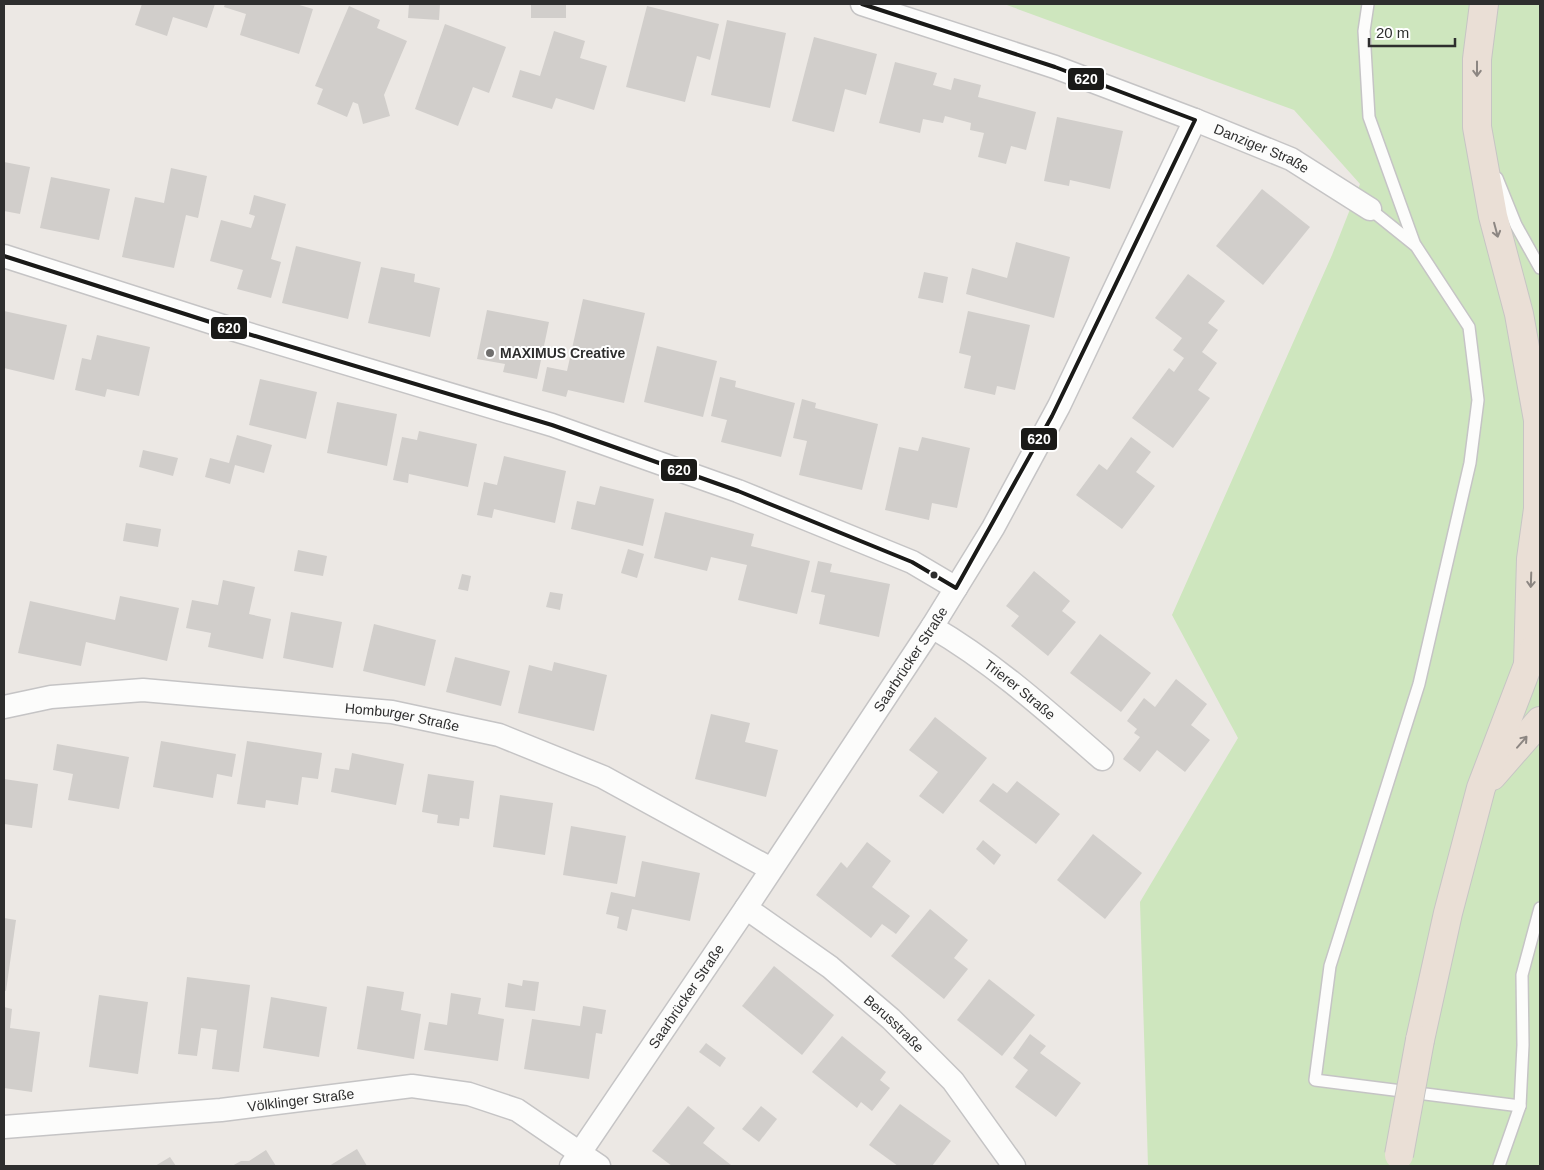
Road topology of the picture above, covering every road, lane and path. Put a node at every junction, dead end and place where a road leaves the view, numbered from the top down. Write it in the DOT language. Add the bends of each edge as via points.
graph roads {
  1 [pos="862,4"];
  2 [pos="1368,4"];
  3 [pos="1484,4"];
  4 [pos="1195,120"];
  5 [pos="1477,127"];
  6 [pos="1370,209"];
  7 [pos="1416,246"];
  8 [pos="4,256"];
  9 [pos="1540,268"];
  10 [pos="956,588"];
  11 [pos="932,627"];
  12 [pos="1540,634"];
  13 [pos="1528,665"];
  14 [pos="4,707"];
  15 [pos="1540,721"];
  16 [pos="1102,759"];
  17 [pos="1481,788"];
  18 [pos="771,869"];
  19 [pos="746,908"];
  20 [pos="1540,908"];
  21 [pos="1520,1106"];
  22 [pos="4,1126"];
  23 [pos="1399,1161"];
  24 [pos="584,1162"];
  25 [pos="1014,1166"];
  26 [pos="1499,1166"];
  1 -- 4 [label="street, Danziger Straße" via="1055,67"];
  2 -- 7 [label="lane" via="1364,31 1369,117"];
  3 -- 5 [label="highway, one-way" via="1477,59"];
  4 -- 6 [label="street, Danziger Straße" via="1290,159"];
  4 -- 10 [label="street, Saarbrücker Straße" via="1059,406"];
  5 -- 9 [label="lane" via="1516,225"];
  5 -- 13 [label="highway, one-way" via="1492,216 1519,314 1538,420 1538,509 1531,558"];
  6 -- 7 [label="lane"];
  7 -- 21 [label="lane" via="1469,327 1478,400 1470,463 1418,684 1330,966 1315,1080"];
  8 -- 10 [label="street" via="235,330 561,428 747,495 912,562"];
  10 -- 11 [label="street, Saarbrücker Straße"];
  11 -- 16 [label="street, Trierer Straße" via="962,644 1049,712"];
  11 -- 18 [label="street, Saarbrücker Straße"];
  12 -- 13 [label="highway"];
  13 -- 17 [label="highway"];
  14 -- 18 [label="street, Homburger Straße" via="51,697 143,690 392,712 499,735 603,777"];
  17 -- 15 [label="highway, one-way"];
  17 -- 23 [label="highway, bridge" via="1448,913 1420,1040"];
  18 -- 19 [label="street, Saarbrücker Straße"];
  19 -- 24 [label="street, Saarbrücker Straße"];
  19 -- 25 [label="street, Berusstraße" via="830,967 891,1019 953,1082"];
  20 -- 21 [label="lane" via="1522,975"];
  21 -- 26 [label="lane"];
  22 -- 24 [label="street, Völklinger Straße" via="221,1110 412,1086 469,1094 517,1110"];
}
